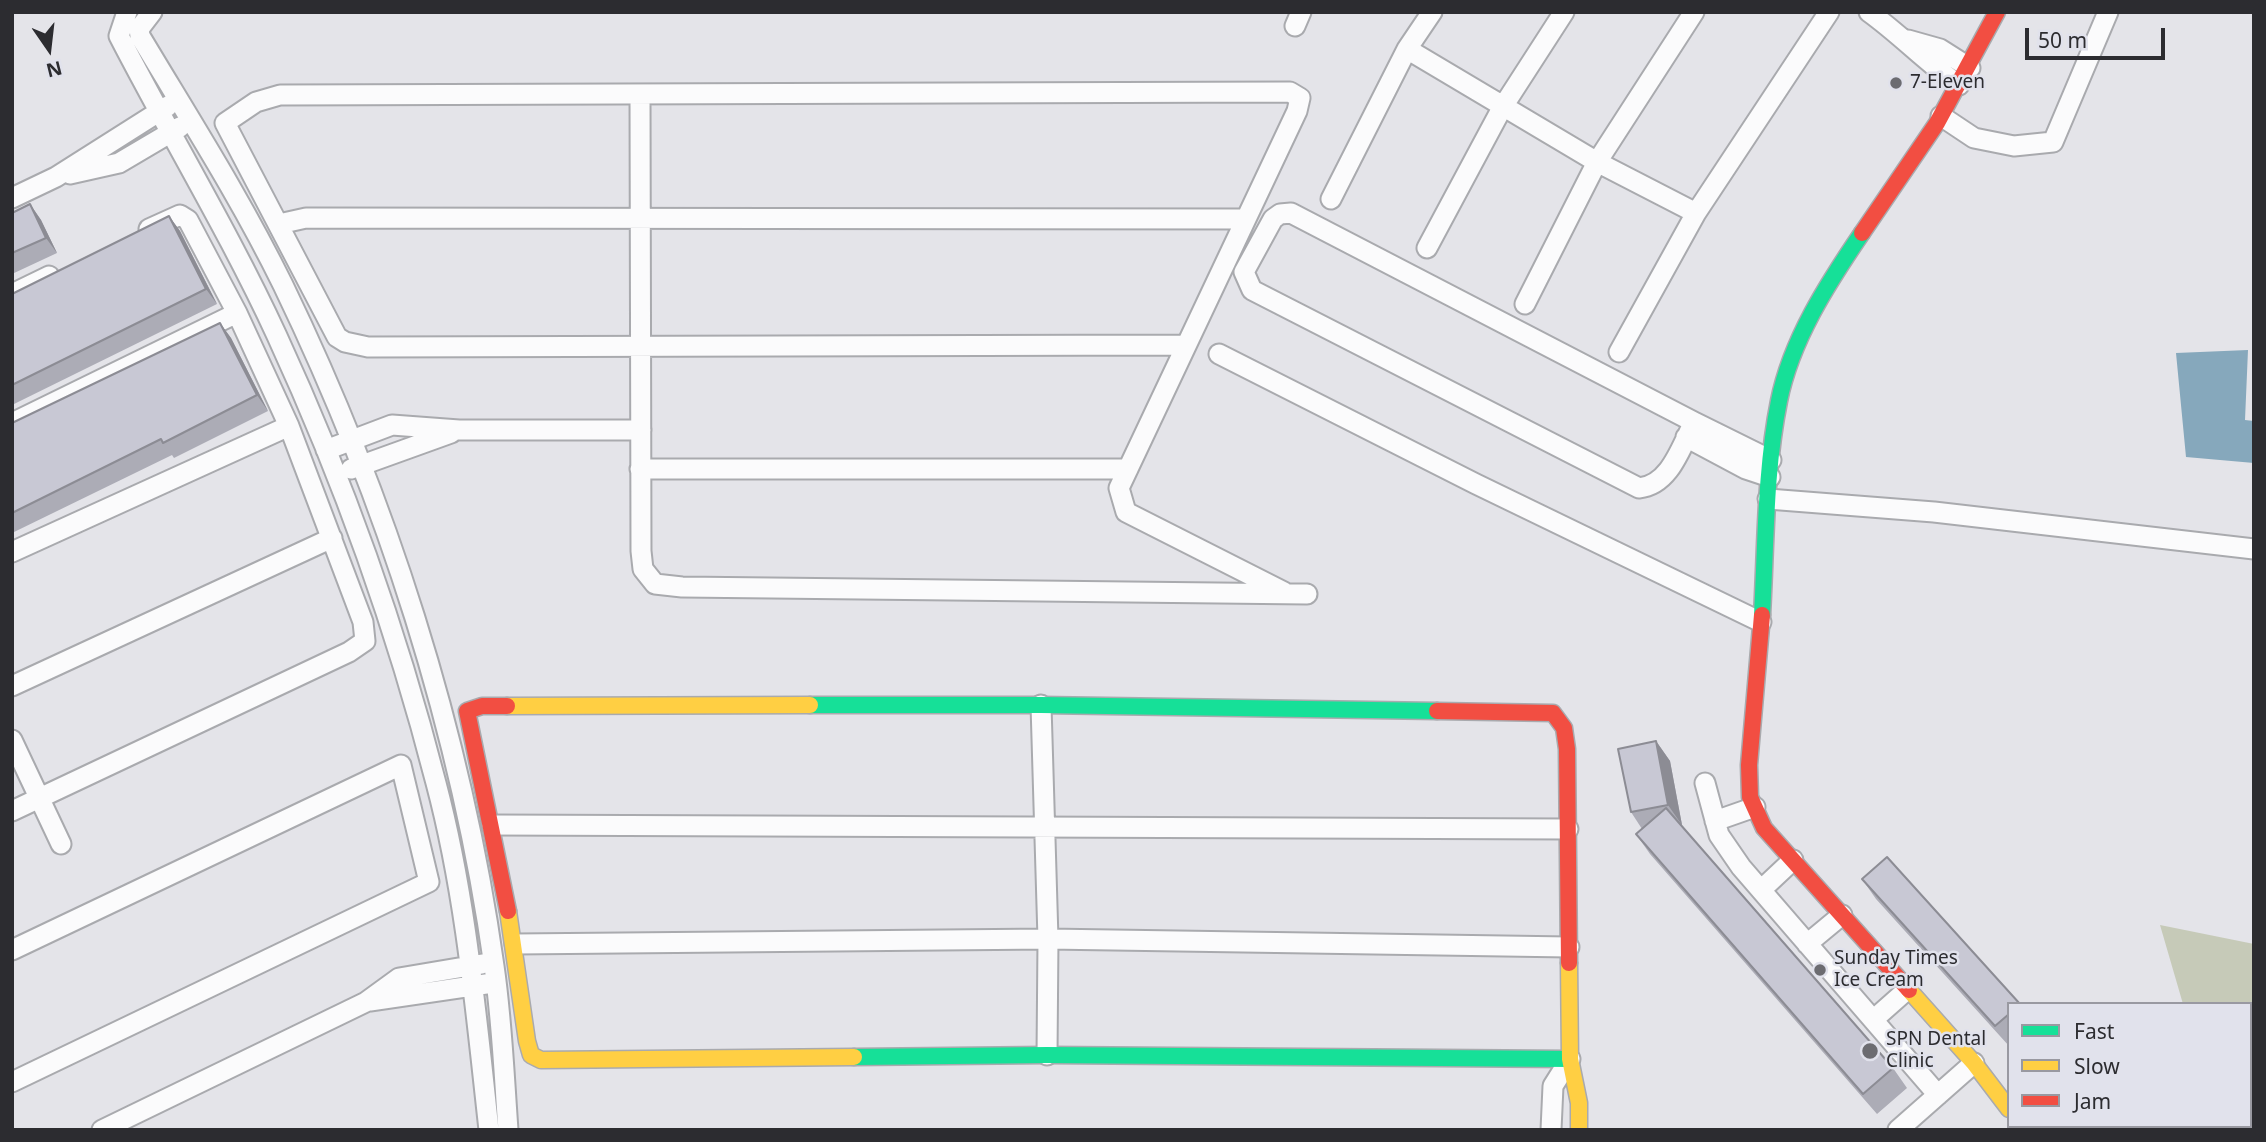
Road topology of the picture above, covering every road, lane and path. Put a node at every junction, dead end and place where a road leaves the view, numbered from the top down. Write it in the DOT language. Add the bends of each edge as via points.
graph roads {
  1 [pos="152,12"];
  2 [pos="1432,12"];
  3 [pos="1564,12"];
  4 [pos="1694,12"];
  5 [pos="1829,12"];
  6 [pos="1869,12"];
  7 [pos="1997,12"];
  8 [pos="2108,12"];
  9 [pos="125,18"];
  10 [pos="1907,39"];
  11 [pos="1407,49"];
  12 [pos="1970,68"];
  13 [pos="1959,85"];
  14 [pos="640,94"];
  15 [pos="178,101"];
  16 [pos="1502,108"];
  17 [pos="158,112"];
  18 [pos="1941,116"];
  19 [pos="191,121"];
  20 [pos="170,133"];
  21 [pos="1597,162"];
  22 [pos="56,177"];
  23 [pos="12,198"];
  24 [pos="1331,199"];
  25 [pos="1696,213"];
  26 [pos="641,219"];
  27 [pos="1245,219"];
  28 [pos="279,224"];
  29 [pos="132,237"];
  30 [pos="1427,248"];
  31 [pos="72,265"];
  32 [pos="12,294"];
  33 [pos="1525,304"];
  34 [pos="237,313"];
  35 [pos="1185,345"];
  36 [pos="642,346"];
  37 [pos="1619,352"];
  38 [pos="1219,354"];
  39 [pos="12,423"];
  40 [pos="289,426"];
  41 [pos="459,430"];
  42 [pos="641,430"];
  43 [pos="1690,430"];
  44 [pos="352,441"];
  45 [pos="326,450"];
  46 [pos="361,465"];
  47 [pos="1770,468"];
  48 [pos="640,469"];
  49 [pos="1128,469"];
  50 [pos="335,475"];
  51 [pos="1768,499"];
  52 [pos="332,538"];
  53 [pos="2254,549"];
  54 [pos="12,552"];
  55 [pos="1284,592"];
  56 [pos="1307,594"];
  57 [pos="1761,622"];
  58 [pos="12,686"];
  59 [pos="437,697"];
  60 [pos="414,705"];
  61 [pos="1041,705"];
  62 [pos="12,740"];
  63 [pos="1705,783"];
  64 [pos="40,798"];
  65 [pos="1755,807"];
  66 [pos="12,811"];
  67 [pos="1715,821"];
  68 [pos="492,825"];
  69 [pos="1045,826"];
  70 [pos="1568,829"];
  71 [pos="61,844"];
  72 [pos="1793,860"];
  73 [pos="1761,890"];
  74 [pos="1842,915"];
  75 [pos="1048,939"];
  76 [pos="515,944"];
  77 [pos="1807,944"];
  78 [pos="1569,947"];
  79 [pos="12,950"];
  80 [pos="494,962"];
  81 [pos="471,975"];
  82 [pos="496,984"];
  83 [pos="1908,989"];
  84 [pos="1873,1020"];
  85 [pos="1047,1055"];
  86 [pos="1570,1059"];
  87 [pos="1975,1063"];
  88 [pos="12,1082"];
  89 [pos="1938,1095"];
  90 [pos="2007,1106"];
  91 [pos="102,1130"];
  92 [pos="489,1130"];
  93 [pos="508,1130"];
  94 [pos="1551,1130"];
  95 [pos="1579,1130"];
  96 [pos="1898,1130"];
  1 -- 9 [label="street"];
  2 -- 11 [label="street"];
  3 -- 16 [label="street"];
  4 -- 21 [label="street"];
  5 -- 25 [label="street"];
  6 -- 10 [label="street"];
  7 -- 12 [label="street"];
  8 -- 18 [label="street" via="2053,142 2014,146 1974,138"];
  9 -- 15 [label="street"];
  9 -- 17 [label="street" via="119,36"];
  10 -- 12 [label="street" via="1940,49"];
  10 -- 13 [label="street" via="1927,63"];
  11 -- 16 [label="street"];
  11 -- 24 [label="street"];
  12 -- 13 [label="street"];
  13 -- 18 [label="street"];
  14 -- 26 [label="street"];
  14 -- 27 [label="street" via="1290,92 1300,98 1297,111"];
  14 -- 28 [label="street" via="279,95 256,102 225,123"];
  15 -- 17 [label="street"];
  15 -- 19 [label="street"];
  16 -- 21 [label="street"];
  16 -- 30 [label="street"];
  17 -- 20 [label="street"];
  17 -- 22 [label="street"];
  18 -- 47 [label="street" via="1831,278 1804,332 1779,399"];
  19 -- 20 [label="street"];
  19 -- 44 [label="street" via="266,253"];
  20 -- 22 [label="street" via="119,163"];
  20 -- 45 [label="street" via="240,258"];
  21 -- 25 [label="street"];
  21 -- 33 [label="street"];
  22 -- 23 [label="street"];
  25 -- 37 [label="street"];
  26 -- 27 [label="street"];
  26 -- 28 [label="street" via="306,218"];
  26 -- 36 [label="street"];
  27 -- 35 [label="street"];
  28 -- 36 [label="street" via="337,337 345,342 368,346"];
  29 -- 34 [label="street" via="180,215 188,220"];
  31 -- 32 [label="street"];
  34 -- 39 [label="street"];
  34 -- 40 [label="street"];
  35 -- 36 [label="street"];
  35 -- 49 [label="street"];
  36 -- 42 [label="street"];
  38 -- 57 [label="street"];
  40 -- 52 [label="street"];
  40 -- 54 [label="street"];
  41 -- 42 [label="street"];
  41 -- 44 [label="street" via="392,425"];
  41 -- 46 [label="street"];
  42 -- 48 [label="street"];
  43 -- 43 [label="street" via="1291,213 1273,219 1244,272 1252,290 1639,488 1650,487 1664,477"];
  43 -- 47 [label="street"];
  44 -- 45 [label="street"];
  44 -- 46 [label="street"];
  45 -- 50 [label="street"];
  46 -- 50 [label="street"];
  46 -- 59 [label="street"];
  47 -- 51 [label="street"];
  48 -- 49 [label="street"];
  48 -- 55 [label="street" via="643,569 655,584"];
  49 -- 55 [label="street" via="1119,488 1126,512"];
  50 -- 60 [label="street"];
  51 -- 53 [label="street" via="1934,512"];
  51 -- 57 [label="street"];
  52 -- 58 [label="street"];
  52 -- 64 [label="street" via="366,633 360,647"];
  55 -- 56 [label="street"];
  57 -- 65 [label="street" via="1749,765 1750,797"];
  59 -- 60 [label="street"];
  59 -- 80 [label="street" via="472,838"];
  60 -- 81 [label="street" via="437,784"];
  61 -- 68 [label="street" via="470,708 467,714"];
  61 -- 69 [label="street"];
  61 -- 70 [label="street" via="1553,713 1561,719 1566,738"];
  62 -- 64 [label="street"];
  63 -- 67 [label="street"];
  64 -- 66 [label="street"];
  64 -- 71 [label="street"];
  65 -- 67 [label="street"];
  65 -- 72 [label="street" via="1764,828"];
  67 -- 73 [label="street" via="1719,835"];
  68 -- 69 [label="street"];
  68 -- 76 [label="street"];
  69 -- 70 [label="street"];
  69 -- 75 [label="street"];
  70 -- 78 [label="street"];
  72 -- 73 [label="street"];
  72 -- 74 [label="street"];
  73 -- 77 [label="street"];
  74 -- 77 [label="street"];
  74 -- 83 [label="street"];
  75 -- 76 [label="street"];
  75 -- 78 [label="street"];
  75 -- 85 [label="street"];
  76 -- 85 [label="street" via="527,1041 531,1055 541,1060"];
  77 -- 84 [label="street"];
  78 -- 86 [label="street"];
  79 -- 88 [label="street" via="401,765 429,882"];
  80 -- 81 [label="street"];
  80 -- 82 [label="street"];
  81 -- 82 [label="street"];
  81 -- 91 [label="street" via="366,1002"];
  81 -- 92 [label="street"];
  82 -- 93 [label="street"];
  83 -- 84 [label="street"];
  83 -- 87 [label="street"];
  84 -- 89 [label="street"];
  85 -- 86 [label="street"];
  86 -- 94 [label="street" via="1553,1086"];
  86 -- 95 [label="street"];
  87 -- 89 [label="street"];
  87 -- 90 [label="street"];
  89 -- 96 [label="street"];
}
